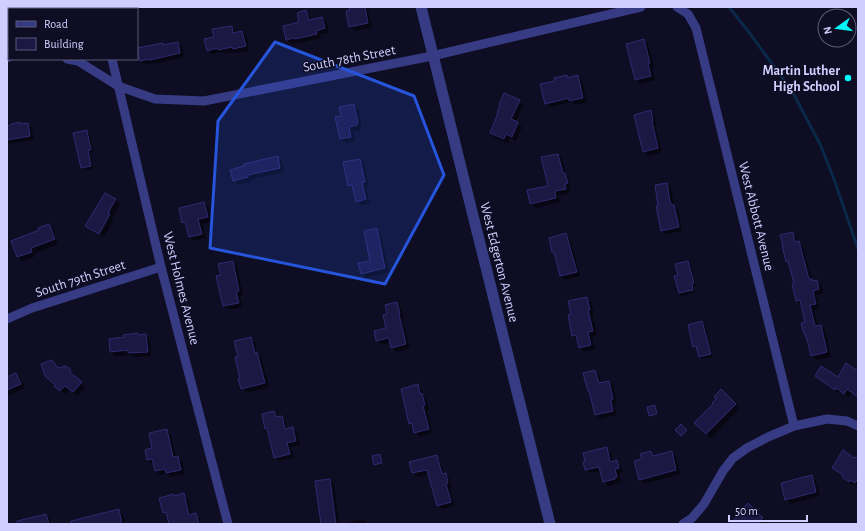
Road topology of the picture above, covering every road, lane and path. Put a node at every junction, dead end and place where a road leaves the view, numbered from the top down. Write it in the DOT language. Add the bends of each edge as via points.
graph roads {
  1 [pos="421,7"];
  2 [pos="641,7"];
  3 [pos="677,7"];
  4 [pos="432,56"];
  5 [pos="72,60"];
  6 [pos="112,60"];
  7 [pos="118,86"];
  8 [pos="162,267"];
  9 [pos="7,319"];
  10 [pos="794,426"];
  11 [pos="858,426"];
  12 [pos="228,524"];
  13 [pos="550,524"];
  14 [pos="682,524"];
  1 -- 4 [label="street, West Edgerton Avenue"];
  2 -- 4 [label="street, South 78th Street"];
  3 -- 10 [label="street, West Abbott Avenue" via="688,14 696,28"];
  4 -- 7 [label="street, South 78th Street" via="204,101 155,99"];
  4 -- 13 [label="street, West Edgerton Avenue"];
  5 -- 7 [label="street, South 78th Street" via="78,61"];
  6 -- 7 [label="street, West Holmes Avenue"];
  7 -- 8 [label="street, West Holmes Avenue"];
  8 -- 9 [label="street, South 79th Street" via="32,308"];
  8 -- 12 [label="street, West Holmes Avenue"];
  10 -- 11 [label="street" via="827,419 847,421"];
  10 -- 14 [label="street" via="747,448 733,458 704,504 692,518"];
}
